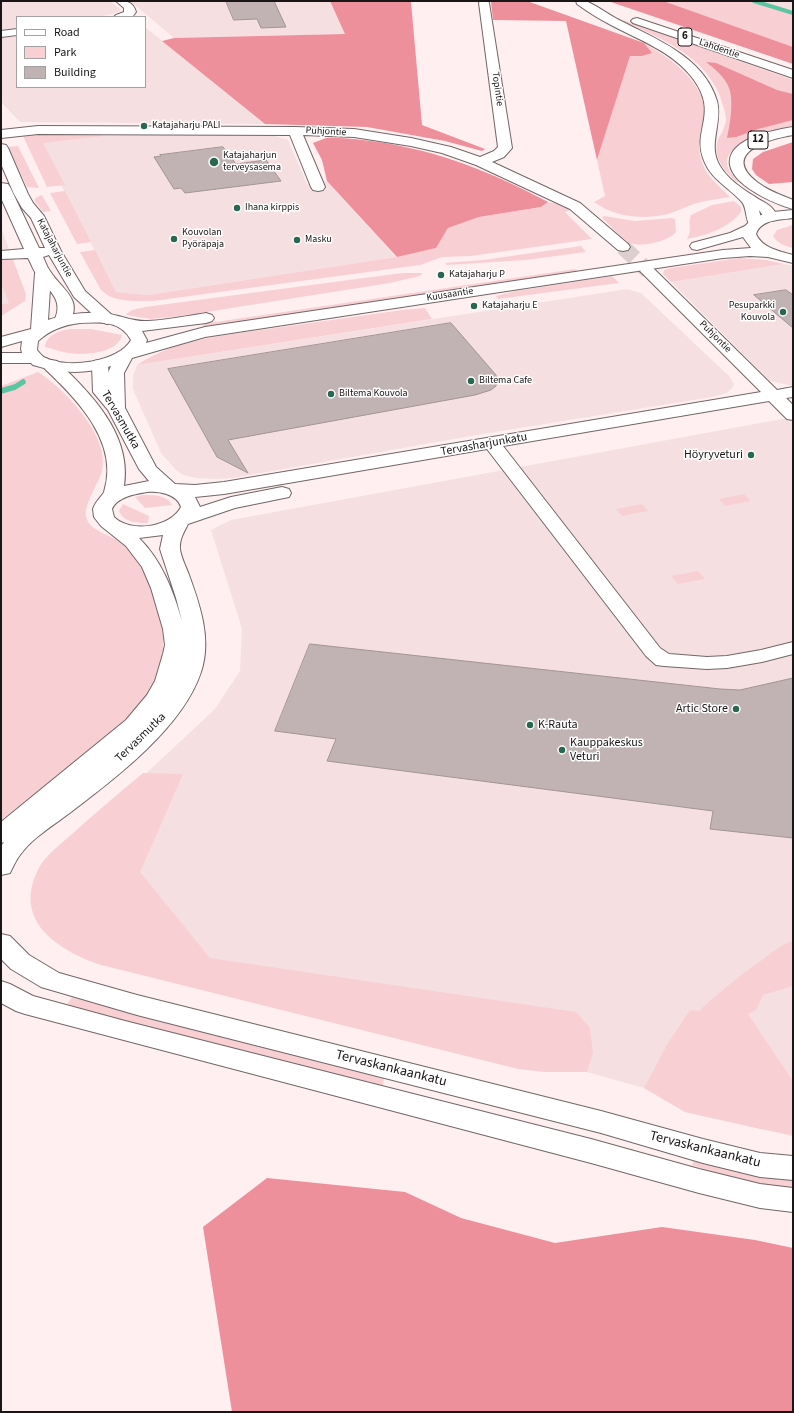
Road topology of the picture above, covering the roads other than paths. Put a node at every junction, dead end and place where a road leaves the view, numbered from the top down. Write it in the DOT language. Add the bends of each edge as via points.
graph roads {
  1 [pos="120,1"];
  2 [pos="579,2"];
  3 [pos="484,3"];
  4 [pos="123,16"];
  5 [pos="16,32"];
  6 [pos="1,34"];
  7 [pos="793,74"];
  8 [pos="294,131"];
  9 [pos="793,131"];
  10 [pos="1,134"];
  11 [pos="1,148"];
  12 [pos="481,162"];
  13 [pos="1,181"];
  14 [pos="318,187"];
  15 [pos="749,200"];
  16 [pos="793,205"];
  17 [pos="793,214"];
  18 [pos="771,217"];
  19 [pos="752,226"];
  20 [pos="623,247"];
  21 [pos="54,251"];
  22 [pos="32,252"];
  23 [pos="771,253"];
  24 [pos="1,255"];
  25 [pos="793,259"];
  26 [pos="648,271"];
  27 [pos="42,272"];
  28 [pos="107,319"];
  29 [pos="62,321"];
  30 [pos="128,325"];
  31 [pos="38,332"];
  32 [pos="1,342"];
  33 [pos="128,354"];
  34 [pos="1,358"];
  35 [pos="43,362"];
  36 [pos="100,365"];
  37 [pos="787,402"];
  38 [pos="116,408"];
  39 [pos="496,449"];
  40 [pos="171,489"];
  41 [pos="113,496"];
  42 [pos="182,521"];
  43 [pos="113,526"];
  44 [pos="793,648"];
  45 [pos="1,835"];
  46 [pos="1,867"];
  47 [pos="1,943"];
  48 [pos="1,991"];
  49 [pos="793,1168"];
  50 [pos="793,1200"];
  1 -- 4 [label="main road" via="130,12"];
  2 -- 7 [label="main road, Lahdentie / 6"];
  2 -- 15 [label="main road" via="595,13 658,44 682,60 700,79 712,108 708,151 712,165 723,179"];
  3 -- 12 [label="main road, Topintie" via="505,148 499,154"];
  5 -- 6 [label="main road"];
  8 -- 10 [label="main road, Puhjontie" via="38,130"];
  8 -- 12 [label="main road, Puhjontie" via="391,138 446,150"];
  8 -- 14 [label="main road"];
  9 -- 16 [label="main road, 12" via="751,143 739,153 736,165 751,184"];
  11 -- 21 [label="main road, Katajaharjuntie" via="20,194 37,216"];
  12 -- 20 [label="main road, Puhjontie" via="575,206"];
  13 -- 22 [label="main road, Katajaharjuntie"];
  15 -- 18 [label="main road" via="764,206"];
  15 -- 19 [label="main road"];
  17 -- 18 [label="main road, Kuusaantie"];
  18 -- 19 [label="main road, Kuusaantie"];
  19 -- 23 [label="main road" via="748,235 751,242"];
  19 -- 30 [label="main road, Kuusaantie" via="719,241 674,250 172,323"];
  21 -- 22 [label="main road"];
  21 -- 28 [label="main road, Katajaharjuntie" via="79,294"];
  22 -- 24 [label="main road"];
  22 -- 27 [label="main road, Katajaharjuntie"];
  23 -- 25 [label="main road"];
  23 -- 33 [label="main road, Kuusaantie" via="723,254 228,329 182,337"];
  26 -- 37 [label="main road, Puhjontie"];
  27 -- 29 [label="main road, Katajaharjuntie" via="58,289 65,303 66,313"];
  27 -- 31 [label="main road" via="43,300"];
  28 -- 29 [label="main road" via="80,318"];
  28 -- 30 [label="main road, Kuusaantie"];
  29 -- 31 [label="main road"];
  30 -- 33 [label="main road" via="138,335 139,340 137,346"];
  31 -- 32 [label="main road"];
  31 -- 35 [label="main road" via="28,345 30,352"];
  33 -- 36 [label="main road, Kuusaantie"];
  33 -- 38 [label="main road" via="116,373"];
  34 -- 35 [label="main road" via="17,357"];
  35 -- 36 [label="main road, Kuusaantie" via="75,368"];
  35 -- 41 [label="main road, Tervasmutka" via="79,392 96,412 104,427 112,446 117,470"];
  36 -- 38 [label="main road, Tervasmutka" via="102,392"];
  37 -- 39 [label="main road, Tervasharjunkatu"];
  38 -- 40 [label="main road, Tervasmutka" via="145,464 156,478"];
  39 -- 40 [label="main road, Tervasharjunkatu" via="224,488 195,491"];
  39 -- 42 [label="main road, Tervasharjunkatu" via="249,499 212,508"];
  39 -- 44 [label="main road" via="652,652 664,660 706,663 762,656"];
  40 -- 41 [label="main road, Tervasharjunkatu" via="139,487"];
  40 -- 42 [label="main road, Tervasmutka" via="183,494 189,501 188,514"];
  41 -- 43 [label="main road" via="103,508 106,521"];
  42 -- 43 [label="main road, Tervasharjunkatu" via="161,530 148,532 129,531"];
  42 -- 46 [label="main road, Tervasmutka" via="171,538 170,549 194,627 195,649 192,671 182,691 169,711 150,732 120,760 31,831 11,850"];
  43 -- 45 [label="main road, Tervasmutka" via="130,538 142,551 151,563 161,587 172,622 176,646 170,671 159,696 142,718"];
  47 -- 49 [label="main road, Tervaskankaankatu" via="20,962 50,980 760,1165"];
  48 -- 50 [label="main road" via="25,1004 125,1031 699,1181 760,1196"];
}
